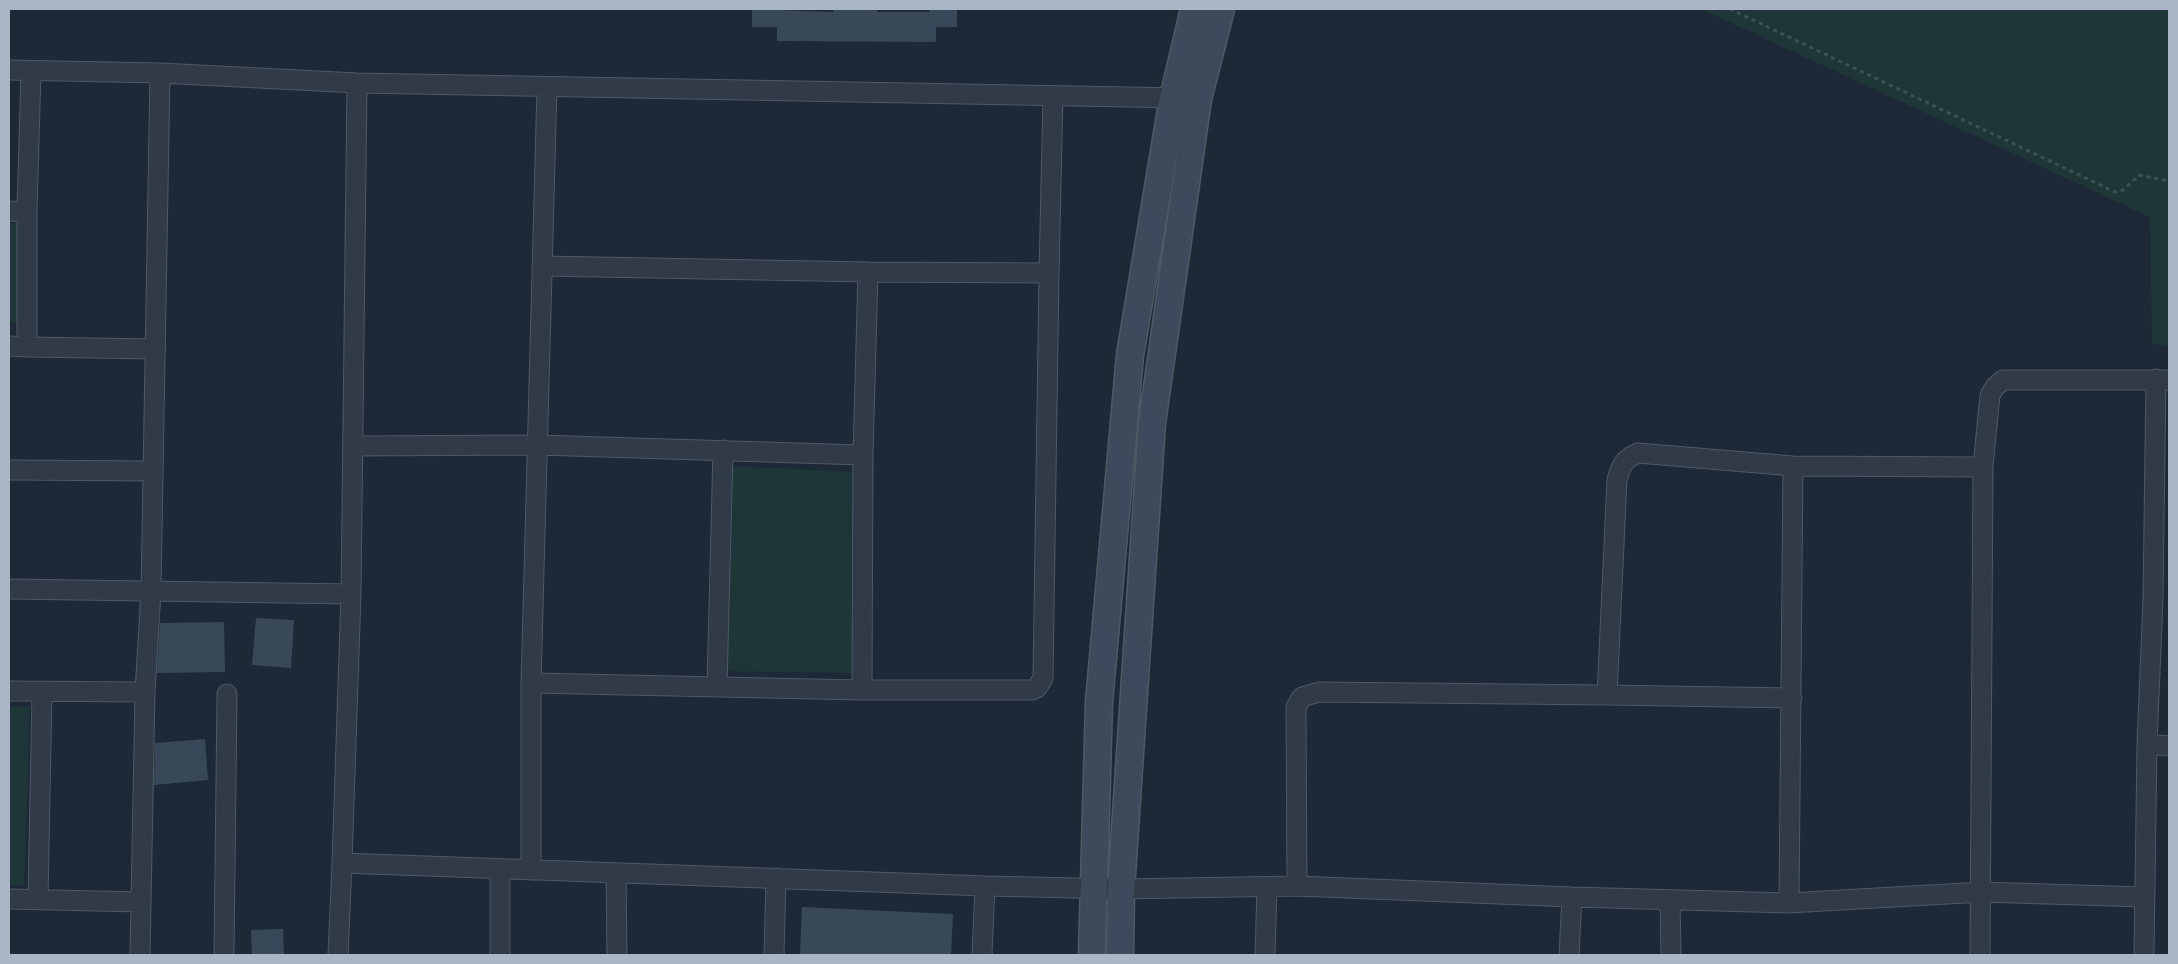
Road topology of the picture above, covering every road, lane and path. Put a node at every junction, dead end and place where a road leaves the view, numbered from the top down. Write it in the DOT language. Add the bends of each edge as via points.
graph roads {
  1 [pos="1194,9"];
  2 [pos="1221,9"];
  3 [pos="1730,9"];
  4 [pos="9,70"];
  5 [pos="32,71"];
  6 [pos="160,73"];
  7 [pos="358,83"];
  8 [pos="547,87"];
  9 [pos="1053,96"];
  10 [pos="1186,98"];
  11 [pos="2169,181"];
  12 [pos="18,212"];
  13 [pos="542,266"];
  14 [pos="868,272"];
  15 [pos="1049,273"];
  16 [pos="18,347"];
  17 [pos="156,349"];
  18 [pos="2163,379"];
  19 [pos="2162,426"];
  20 [pos="538,445"];
  21 [pos="353,446"];
  22 [pos="723,450"];
  23 [pos="863,455"];
  24 [pos="1793,466"];
  25 [pos="1983,467"];
  26 [pos="9,470"];
  27 [pos="153,471"];
  28 [pos="9,589"];
  29 [pos="152,591"];
  30 [pos="351,594"];
  31 [pos="2161,599"];
  32 [pos="531,683"];
  33 [pos="717,686"];
  34 [pos="862,690"];
  35 [pos="9,692"];
  36 [pos="42,692"];
  37 [pos="145,692"];
  38 [pos="227,694"];
  39 [pos="1607,695"];
  40 [pos="1792,698"];
  41 [pos="2147,744"];
  42 [pos="2169,746"];
  43 [pos="342,863"];
  44 [pos="500,870"];
  45 [pos="531,870"];
  46 [pos="616,873"];
  47 [pos="776,878"];
  48 [pos="985,886"];
  49 [pos="1297,886"];
  50 [pos="1267,888"];
  51 [pos="1092,889"];
  52 [pos="1121,889"];
  53 [pos="1982,892"];
  54 [pos="1572,897"];
  55 [pos="2144,897"];
  56 [pos="9,899"];
  57 [pos="38,899"];
  58 [pos="1670,900"];
  59 [pos="140,902"];
  60 [pos="1789,903"];
  61 [pos="140,955"];
  62 [pos="224,955"];
  63 [pos="338,955"];
  64 [pos="500,955"];
  65 [pos="617,955"];
  66 [pos="774,955"];
  67 [pos="982,955"];
  68 [pos="1092,955"];
  69 [pos="1120,955"];
  70 [pos="1265,955"];
  71 [pos="1569,955"];
  72 [pos="1671,955"];
  73 [pos="1980,955"];
  74 [pos="2144,955"];
  1 -- 10 [label="street"];
  2 -- 10 [label="street"];
  3 -- 11 [label="path" via="2115,192 2140,175"];
  4 -- 5 [label="street"];
  5 -- 6 [label="street"];
  5 -- 12 [label="street"];
  6 -- 7 [label="street"];
  6 -- 17 [label="street"];
  7 -- 8 [label="street"];
  7 -- 21 [label="street"];
  8 -- 9 [label="street"];
  8 -- 13 [label="street"];
  9 -- 10 [label="street"];
  9 -- 15 [label="street"];
  10 -- 51 [label="street" via="1130,355 1099,702"];
  10 -- 52 [label="street" via="1152,423"];
  12 -- 16 [label="street"];
  13 -- 14 [label="street"];
  13 -- 20 [label="street"];
  14 -- 15 [label="street"];
  14 -- 23 [label="street"];
  15 -- 34 [label="street" via="1043,678 1032,690"];
  16 -- 17 [label="street"];
  17 -- 27 [label="street"];
  18 -- 19 [label="street"];
  18 -- 25 [label="street" via="2003,380 1990,395"];
  19 -- 31 [label="street"];
  20 -- 21 [label="street"];
  20 -- 22 [label="street"];
  20 -- 32 [label="street"];
  21 -- 30 [label="street"];
  22 -- 23 [label="street"];
  22 -- 33 [label="street"];
  23 -- 34 [label="street"];
  24 -- 25 [label="street"];
  24 -- 39 [label="street" via="1638,453 1626,459 1617,480"];
  24 -- 40 [label="street"];
  25 -- 53 [label="street"];
  26 -- 27 [label="street"];
  27 -- 29 [label="street"];
  28 -- 29 [label="street"];
  29 -- 30 [label="street"];
  29 -- 37 [label="street"];
  30 -- 43 [label="street"];
  31 -- 41 [label="street"];
  32 -- 33 [label="street"];
  32 -- 45 [label="street"];
  33 -- 34 [label="street"];
  35 -- 36 [label="street"];
  36 -- 37 [label="street"];
  36 -- 57 [label="street"];
  37 -- 59 [label="street"];
  38 -- 62 [label="street"];
  39 -- 40 [label="street"];
  39 -- 49 [label="street" via="1319,692 1302,697 1296,707"];
  40 -- 60 [label="street"];
  41 -- 42 [label="street"];
  41 -- 55 [label="street"];
  43 -- 44 [label="street"];
  43 -- 63 [label="street"];
  44 -- 45 [label="street"];
  44 -- 64 [label="street"];
  45 -- 46 [label="street"];
  46 -- 47 [label="street"];
  46 -- 65 [label="street"];
  47 -- 48 [label="street"];
  47 -- 66 [label="street"];
  48 -- 51 [label="street"];
  48 -- 67 [label="street"];
  49 -- 50 [label="street"];
  49 -- 54 [label="street"];
  50 -- 52 [label="street"];
  50 -- 70 [label="street"];
  51 -- 52 [label="street"];
  51 -- 68 [label="street"];
  52 -- 69 [label="street"];
  53 -- 55 [label="street"];
  53 -- 60 [label="street"];
  53 -- 73 [label="street"];
  54 -- 58 [label="street"];
  54 -- 71 [label="street"];
  55 -- 74 [label="street"];
  56 -- 57 [label="street"];
  57 -- 59 [label="street"];
  58 -- 60 [label="street"];
  58 -- 72 [label="street"];
  59 -- 61 [label="street"];
}
